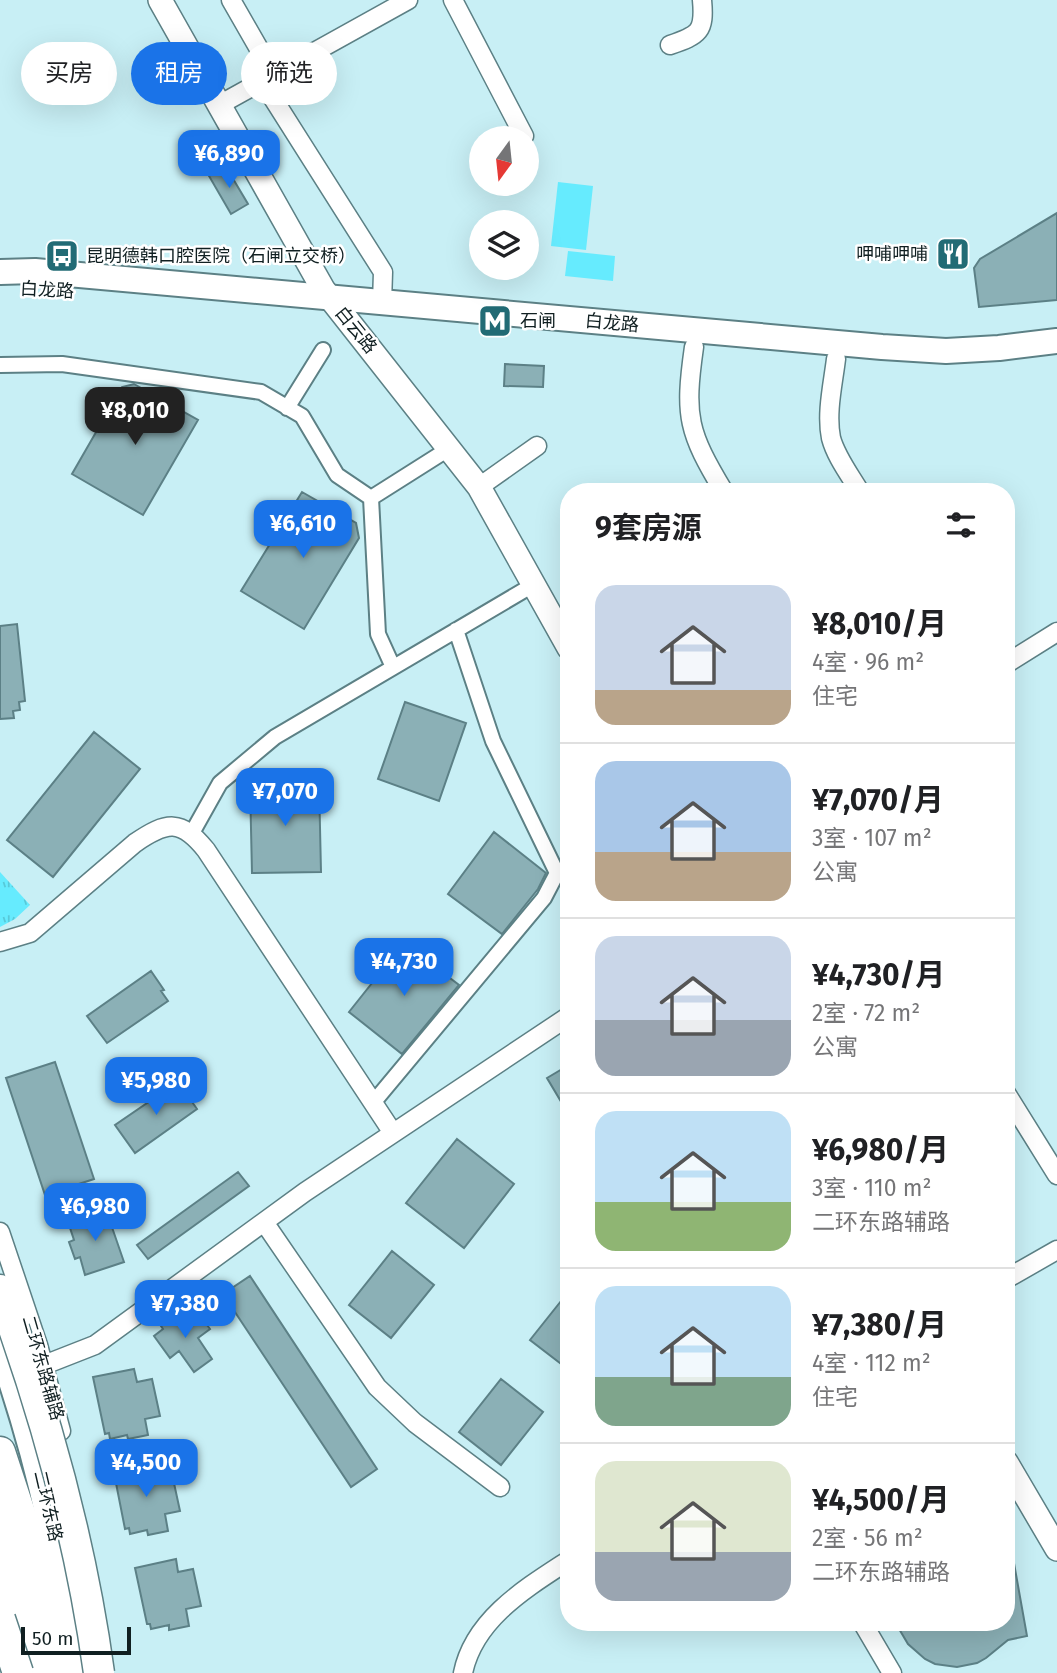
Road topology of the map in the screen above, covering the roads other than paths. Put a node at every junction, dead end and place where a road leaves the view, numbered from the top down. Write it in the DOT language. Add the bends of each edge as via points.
graph roads {
  1 [pos="160,0"];
  2 [pos="231,0"];
  3 [pos="408,0"];
  4 [pos="453,0"];
  5 [pos="702,0"];
  6 [pos="184,42"];
  7 [pos="251,42"];
  8 [pos="333,42"];
  9 [pos="670,46"];
  10 [pos="219,105"];
  11 [pos="284,105"];
  12 [pos="519,126"];
  13 [pos="0,272"];
  14 [pos="0,288"];
  15 [pos="382,303"];
  16 [pos="337,307"];
  17 [pos="1057,341"];
  18 [pos="694,347"];
  19 [pos="323,350"];
  20 [pos="1057,357"];
  21 [pos="836,359"];
  22 [pos="0,365"];
  23 [pos="287,408"];
  24 [pos="537,446"];
  25 [pos="450,448"];
  26 [pos="719,483"];
  27 [pos="855,483"];
  28 [pos="480,487"];
  29 [pos="371,498"];
  30 [pos="533,585"];
  31 [pos="456,630"];
  32 [pos="560,632"];
  33 [pos="1057,632"];
  34 [pos="1015,658"];
  35 [pos="393,667"];
  36 [pos="192,833"];
  37 [pos="0,942"];
  38 [pos="560,1022"];
  39 [pos="373,1103"];
  40 [pos="1015,1107"];
  41 [pos="393,1133"];
  42 [pos="1057,1175"];
  43 [pos="264,1222"];
  44 [pos="0,1232"];
  45 [pos="1057,1250"];
  46 [pos="1015,1274"];
  47 [pos="0,1290"];
  48 [pos="7,1336"];
  49 [pos="44,1365"];
  50 [pos="0,1452"];
  51 [pos="0,1461"];
  52 [pos="1015,1477"];
  53 [pos="500,1487"];
  54 [pos="0,1496"];
  55 [pos="10,1527"];
  56 [pos="1057,1549"];
  57 [pos="0,1562"];
  58 [pos="560,1566"];
  59 [pos="0,1617"];
  60 [pos="867,1631"];
  61 [pos="17,1673"];
  62 [pos="29,1673"];
  63 [pos="47,1673"];
  64 [pos="69,1673"];
  65 [pos="76,1673"];
  66 [pos="99,1673"];
  67 [pos="463,1673"];
  68 [pos="892,1673"];
  1 -- 6 [label="street, 白云路"];
  2 -- 7 [label="street"];
  3 -- 8 [label="street"];
  4 -- 12 [label="street"];
  5 -- 9 [label="street" via="704,21 695,36"];
  10 -- 16 [label="street, 白云路"];
  11 -- 15 [label="street" via="383,272"];
  13 -- 16 [label="main road, 白龙路" via="35,271"];
  14 -- 16 [label="main road, 白龙路"];
  15 -- 16 [label="main road, 白龙路"];
  15 -- 17 [label="main road, 白龙路" via="946,351"];
  16 -- 18 [label="main road, 白龙路"];
  16 -- 25 [label="street, 白云路"];
  18 -- 21 [label="main road, 白龙路"];
  18 -- 26 [label="street" via="688,389 692,429"];
  19 -- 23 [label="street"];
  20 -- 21 [label="main road, 白龙路" via="946,367"];
  21 -- 27 [label="street" via="831,437"];
  22 -- 23 [label="street" via="61,363 261,392"];
  23 -- 29 [label="street" via="302,416 337,475"];
  24 -- 28 [label="street"];
  25 -- 28 [label="street, 白云路"];
  25 -- 29 [label="street"];
  28 -- 30 [label="street, 白云路"];
  29 -- 35 [label="street" via="378,634"];
  30 -- 31 [label="street"];
  30 -- 32 [label="street, 白云路"];
  31 -- 35 [label="street"];
  31 -- 39 [label="street" via="493,741 557,873 544,898"];
  33 -- 34 [label="street"];
  35 -- 36 [label="street" via="275,737 220,783"];
  36 -- 37 [label="street" via="173,825 153,831 30,933"];
  36 -- 39 [label="street"];
  38 -- 41 [label="street"];
  39 -- 41 [label="street"];
  40 -- 42 [label="street"];
  41 -- 43 [label="street"];
  43 -- 49 [label="street" via="95,1345"];
  43 -- 53 [label="street" via="377,1387 415,1423"];
  44 -- 49 [label="street, 二环东路辅路"];
  45 -- 46 [label="street"];
  47 -- 48 [label="highway"];
  48 -- 65 [label="main road, 二环东路" via="49,1507"];
  48 -- 66 [label="highway, bridge" via="45,1424 71,1523"];
  49 -- 66 [label="street, 二环东路辅路" via="63,1443"];
  50 -- 64 [label="highway"];
  51 -- 55 [label="main road"];
  52 -- 56 [label="street"];
  54 -- 55 [label="main road"];
  55 -- 63 [label="main road"];
  57 -- 62 [label="highway"];
  58 -- 67 [label="street" via="521,1591 481,1630"];
  59 -- 61 [label="highway, bridge"];
  60 -- 68 [label="street"];
}
